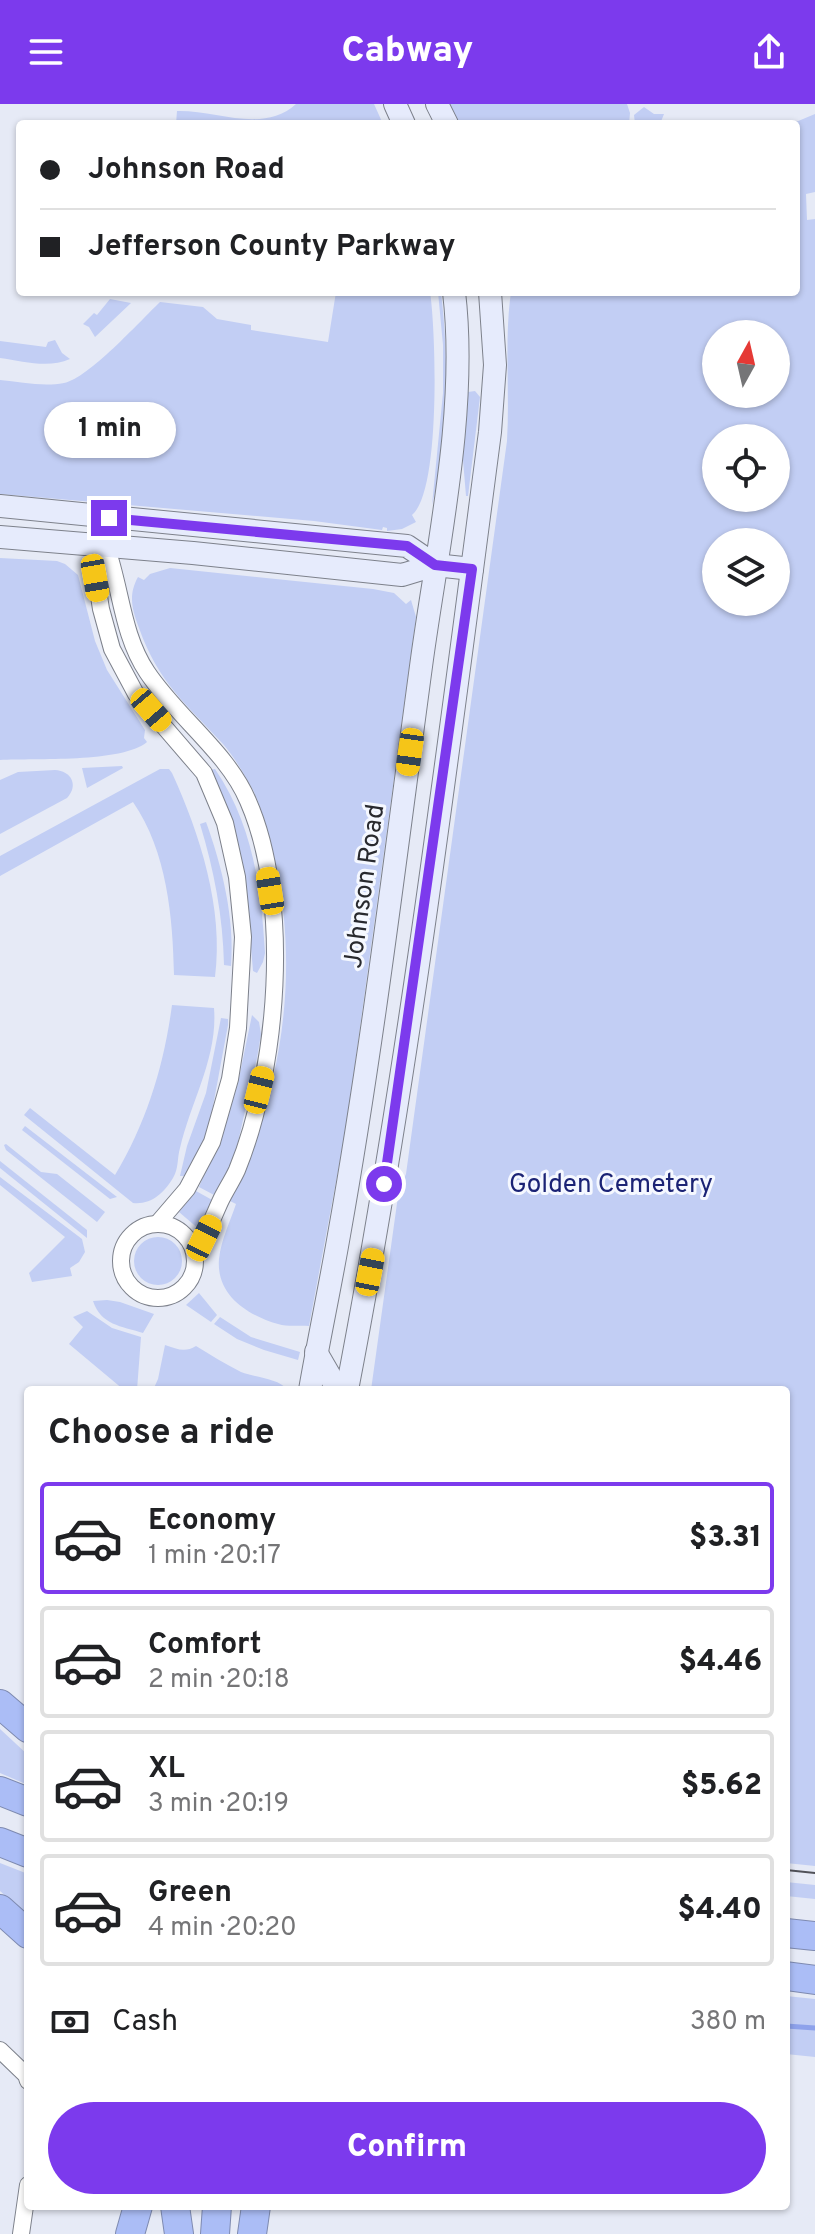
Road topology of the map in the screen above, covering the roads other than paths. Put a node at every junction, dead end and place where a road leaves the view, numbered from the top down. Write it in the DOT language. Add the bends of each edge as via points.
graph roads {
  1 [pos="454,296"];
  2 [pos="490,296"];
  3 [pos="0,506"];
  4 [pos="109,518"];
  5 [pos="0,537"];
  6 [pos="106,546"];
  7 [pos="435,565"];
  8 [pos="472,569"];
  9 [pos="196,732"];
  10 [pos="179,744"];
  11 [pos="157,1224"];
  12 [pos="195,1257"];
  13 [pos="316,1352"];
  14 [pos="311,1386"];
  15 [pos="336,1386"];
  16 [pos="348,1386"];
  17 [pos="0,1704"];
  18 [pos="24,1725"];
  19 [pos="0,1791"];
  20 [pos="24,1800"];
  21 [pos="0,1842"];
  22 [pos="24,1851"];
  23 [pos="0,1909"];
  24 [pos="24,1930"];
  25 [pos="790,1933"];
  26 [pos="815,1936"];
  27 [pos="790,1977"];
  28 [pos="815,1980"];
  29 [pos="0,2050"];
  30 [pos="24,2075"];
  31 [pos="24,2210"];
  32 [pos="137,2210"];
  33 [pos="176,2210"];
  34 [pos="217,2210"];
  35 [pos="255,2210"];
  36 [pos="21,2234"];
  37 [pos="130,2234"];
  38 [pos="179,2234"];
  39 [pos="215,2234"];
  40 [pos="252,2234"];
  1 -- 7 [label="main road, Johnson Road" via="457,396"];
  2 -- 8 [label="main road" via="494,400"];
  3 -- 4 [label="main road"];
  4 -- 6 [label="street"];
  4 -- 7 [label="main road" via="407,546"];
  5 -- 6 [label="main road"];
  6 -- 7 [label="main road" via="402,575"];
  6 -- 9 [label="street" via="122,612 146,671"];
  6 -- 10 [label="street" via="95,578 112,649 136,694"];
  7 -- 8 [label="main road"];
  7 -- 13 [label="main road, Johnson Road" via="380,971"];
  8 -- 16 [label="main road" via="378,1227"];
  9 -- 10 [label="street"];
  9 -- 12 [label="street" via="248,799 264,847 274,914 274,995 270,1048 250,1129 237,1170"];
  10 -- 11 [label="street" via="204,773 225,823 243,937 230,1079 212,1142 187,1189"];
  11 -- 12 [label="street" via="179,1231"];
  11 -- 12 [label="street" via="132,1234 122,1253 123,1275 135,1291 154,1299 175,1295 190,1280"];
  13 -- 14 [label="main road, Johnson Road"];
  13 -- 15 [label="main road"];
  17 -- 18 [label="highway"];
  19 -- 20 [label="highway"];
  21 -- 22 [label="highway"];
  23 -- 24 [label="highway"];
  25 -- 26 [label="highway"];
  27 -- 28 [label="highway"];
  29 -- 30 [label="street"];
  31 -- 36 [label="street"];
  32 -- 37 [label="highway"];
  33 -- 38 [label="highway"];
  34 -- 39 [label="highway"];
  35 -- 40 [label="highway"];
}
